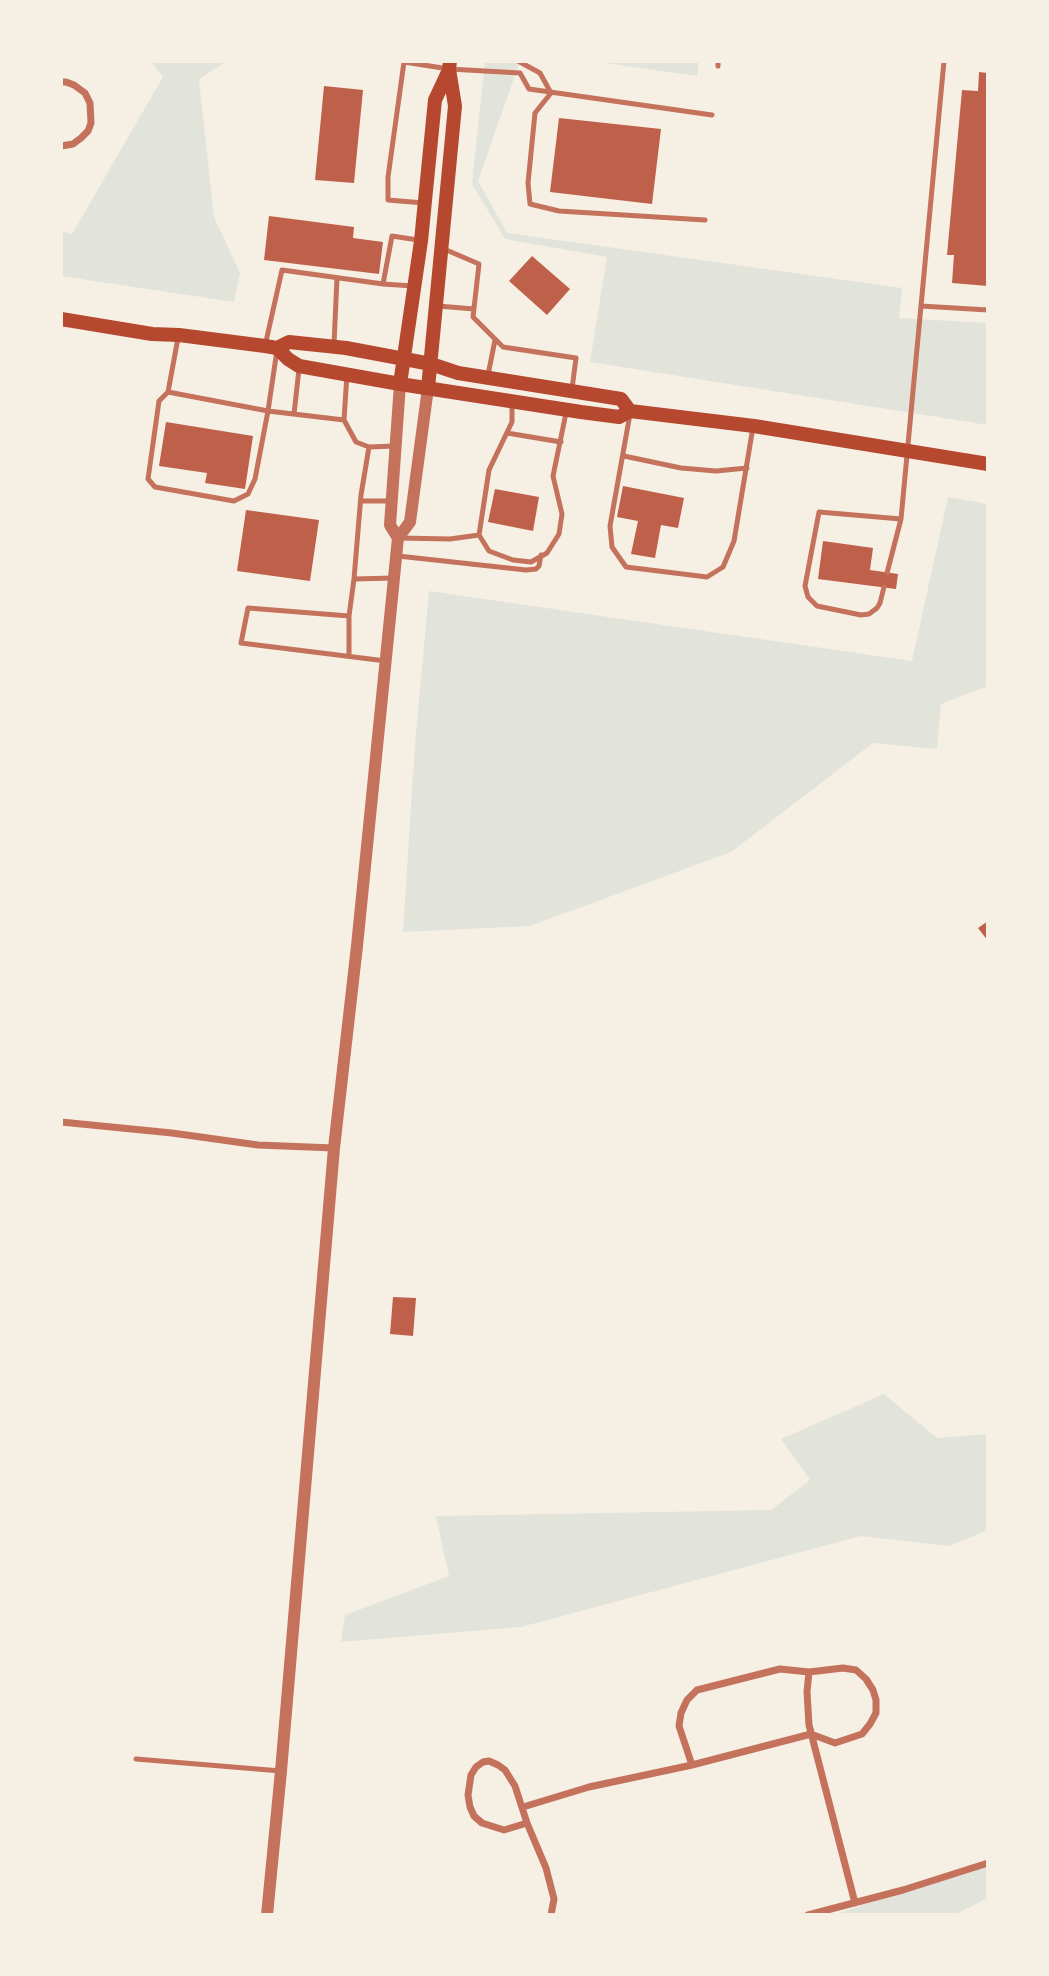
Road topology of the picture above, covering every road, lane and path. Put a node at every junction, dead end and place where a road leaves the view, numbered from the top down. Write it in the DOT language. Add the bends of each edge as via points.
graph roads {
  1 [pos="519,61"];
  2 [pos="944,61"];
  3 [pos="450,65"];
  4 [pos="61,82"];
  5 [pos="551,93"];
  6 [pos="712,115"];
  7 [pos="61,146"];
  8 [pos="424,203"];
  9 [pos="705,220"];
  10 [pos="421,241"];
  11 [pos="441,247"];
  12 [pos="337,278"];
  13 [pos="383,284"];
  14 [pos="415,286"];
  15 [pos="436,305"];
  16 [pos="921,306"];
  17 [pos="474,309"];
  18 [pos="988,310"];
  19 [pos="61,319"];
  20 [pos="179,335"];
  21 [pos="495,341"];
  22 [pos="334,346"];
  23 [pos="271,347"];
  24 [pos="404,360"];
  25 [pos="431,364"];
  26 [pos="299,366"];
  27 [pos="348,373"];
  28 [pos="488,377"];
  29 [pos="400,384"];
  30 [pos="428,388"];
  31 [pos="572,390"];
  32 [pos="168,392"];
  33 [pos="512,401"];
  34 [pos="566,410"];
  35 [pos="268,411"];
  36 [pos="630,411"];
  37 [pos="294,414"];
  38 [pos="344,420"];
  39 [pos="754,426"];
  40 [pos="507,433"];
  41 [pos="561,442"];
  42 [pos="394,446"];
  43 [pos="369,447"];
  44 [pos="907,452"];
  45 [pos="624,456"];
  46 [pos="988,464"];
  47 [pos="747,468"];
  48 [pos="361,501"];
  49 [pos="390,501"];
  50 [pos="901,519"];
  51 [pos="479,535"];
  52 [pos="398,538"];
  53 [pos="541,555"];
  54 [pos="397,556"];
  55 [pos="887,572"];
  56 [pos="394,578"];
  57 [pos="354,579"];
  58 [pos="884,587"];
  59 [pos="349,616"];
  60 [pos="349,656"];
  61 [pos="386,661"];
  62 [pos="61,1122"];
  63 [pos="334,1148"];
  64 [pos="808,1672"];
  65 [pos="811,1734"];
  66 [pos="136,1759"];
  67 [pos="692,1765"];
  68 [pos="281,1771"];
  69 [pos="523,1807"];
  70 [pos="527,1823"];
  71 [pos="988,1863"];
  72 [pos="855,1903"];
  73 [pos="267,1915"];
  74 [pos="551,1915"];
  75 [pos="808,1915"];
  1 -- 5 [label="lane" via="540,73"];
  2 -- 16 [label="lane"];
  3 -- 5 [label="lane" via="520,73 529,89"];
  3 -- 8 [label="main road" via="435,100"];
  3 -- 8 [label="lane" via="404,62 388,200"];
  3 -- 11 [label="main road" via="455,106"];
  4 -- 7 [label="street" via="85,93 92,123 74,144"];
  5 -- 6 [label="lane"];
  5 -- 9 [label="lane" via="536,113 527,183 530,204 559,211"];
  8 -- 10 [label="main road"];
  10 -- 13 [label="lane" via="392,236"];
  10 -- 14 [label="main road"];
  11 -- 15 [label="main road"];
  11 -- 17 [label="lane" via="479,264"];
  12 -- 13 [label="lane"];
  12 -- 22 [label="lane"];
  12 -- 23 [label="lane" via="282,270"];
  13 -- 14 [label="lane"];
  14 -- 24 [label="main road"];
  15 -- 17 [label="lane"];
  15 -- 25 [label="main road"];
  16 -- 18 [label="lane"];
  16 -- 44 [label="lane"];
  17 -- 21 [label="lane" via="473,317"];
  19 -- 20 [label="main road"];
  20 -- 23 [label="main road"];
  20 -- 32 [label="lane"];
  21 -- 28 [label="lane"];
  21 -- 31 [label="lane" via="503,347 576,358"];
  22 -- 23 [label="main road" via="289,342"];
  22 -- 24 [label="main road"];
  23 -- 26 [label="main road"];
  23 -- 35 [label="lane"];
  24 -- 25 [label="main road"];
  24 -- 29 [label="main road"];
  25 -- 28 [label="main road"];
  25 -- 30 [label="main road"];
  26 -- 27 [label="main road"];
  26 -- 37 [label="lane"];
  27 -- 29 [label="main road"];
  27 -- 38 [label="lane"];
  28 -- 31 [label="main road"];
  29 -- 30 [label="main road"];
  29 -- 42 [label="street"];
  30 -- 33 [label="main road"];
  30 -- 52 [label="street" via="410,522"];
  31 -- 36 [label="main road" via="621,399"];
  32 -- 35 [label="lane"];
  32 -- 35 [label="lane" via="159,401 148,479 155,487 234,501 248,494"];
  33 -- 34 [label="main road"];
  33 -- 40 [label="lane"];
  34 -- 36 [label="main road" via="619,417"];
  34 -- 41 [label="lane"];
  35 -- 37 [label="lane"];
  36 -- 39 [label="main road"];
  36 -- 45 [label="lane"];
  37 -- 38 [label="lane"];
  38 -- 43 [label="lane" via="356,442"];
  39 -- 44 [label="main road"];
  39 -- 47 [label="lane"];
  40 -- 41 [label="lane"];
  40 -- 51 [label="lane" via="489,470"];
  41 -- 53 [label="lane" via="553,476 561,524 547,553"];
  42 -- 43 [label="lane"];
  42 -- 49 [label="street"];
  43 -- 48 [label="lane"];
  44 -- 46 [label="main road"];
  44 -- 50 [label="lane"];
  45 -- 47 [label="lane" via="681,468"];
  45 -- 47 [label="lane" via="610,526 612,547 626,567 707,577 723,567 734,541"];
  48 -- 49 [label="lane"];
  48 -- 57 [label="lane"];
  49 -- 52 [label="street" via="390,525"];
  50 -- 55 [label="lane"];
  50 -- 58 [label="lane" via="819,512 805,585 811,602 866,615 878,607"];
  51 -- 52 [label="lane"];
  51 -- 53 [label="lane" via="489,551 513,560 531,562"];
  52 -- 54 [label="street"];
  53 -- 54 [label="lane" via="539,566 526,570"];
  54 -- 56 [label="street"];
  56 -- 57 [label="lane"];
  56 -- 61 [label="street"];
  57 -- 59 [label="lane"];
  59 -- 60 [label="lane"];
  59 -- 60 [label="lane" via="248,608 241,643"];
  60 -- 61 [label="lane"];
  61 -- 63 [label="street"];
  62 -- 63 [label="street" via="258,1146"];
  63 -- 68 [label="street"];
  64 -- 65 [label="street"];
  64 -- 65 [label="street" via="856,1670 876,1700 876,1713 862,1734 835,1743"];
  64 -- 67 [label="street" via="780,1669 697,1690 687,1700 679,1726"];
  65 -- 67 [label="street"];
  65 -- 72 [label="street"];
  66 -- 68 [label="lane"];
  67 -- 69 [label="street"];
  68 -- 73 [label="street"];
  69 -- 70 [label="street"];
  69 -- 70 [label="street" via="505,1770 489,1761 476,1767 468,1795 474,1816 504,1830"];
  70 -- 74 [label="street" via="546,1868 554,1899"];
  71 -- 72 [label="street"];
  72 -- 75 [label="street"];
}
